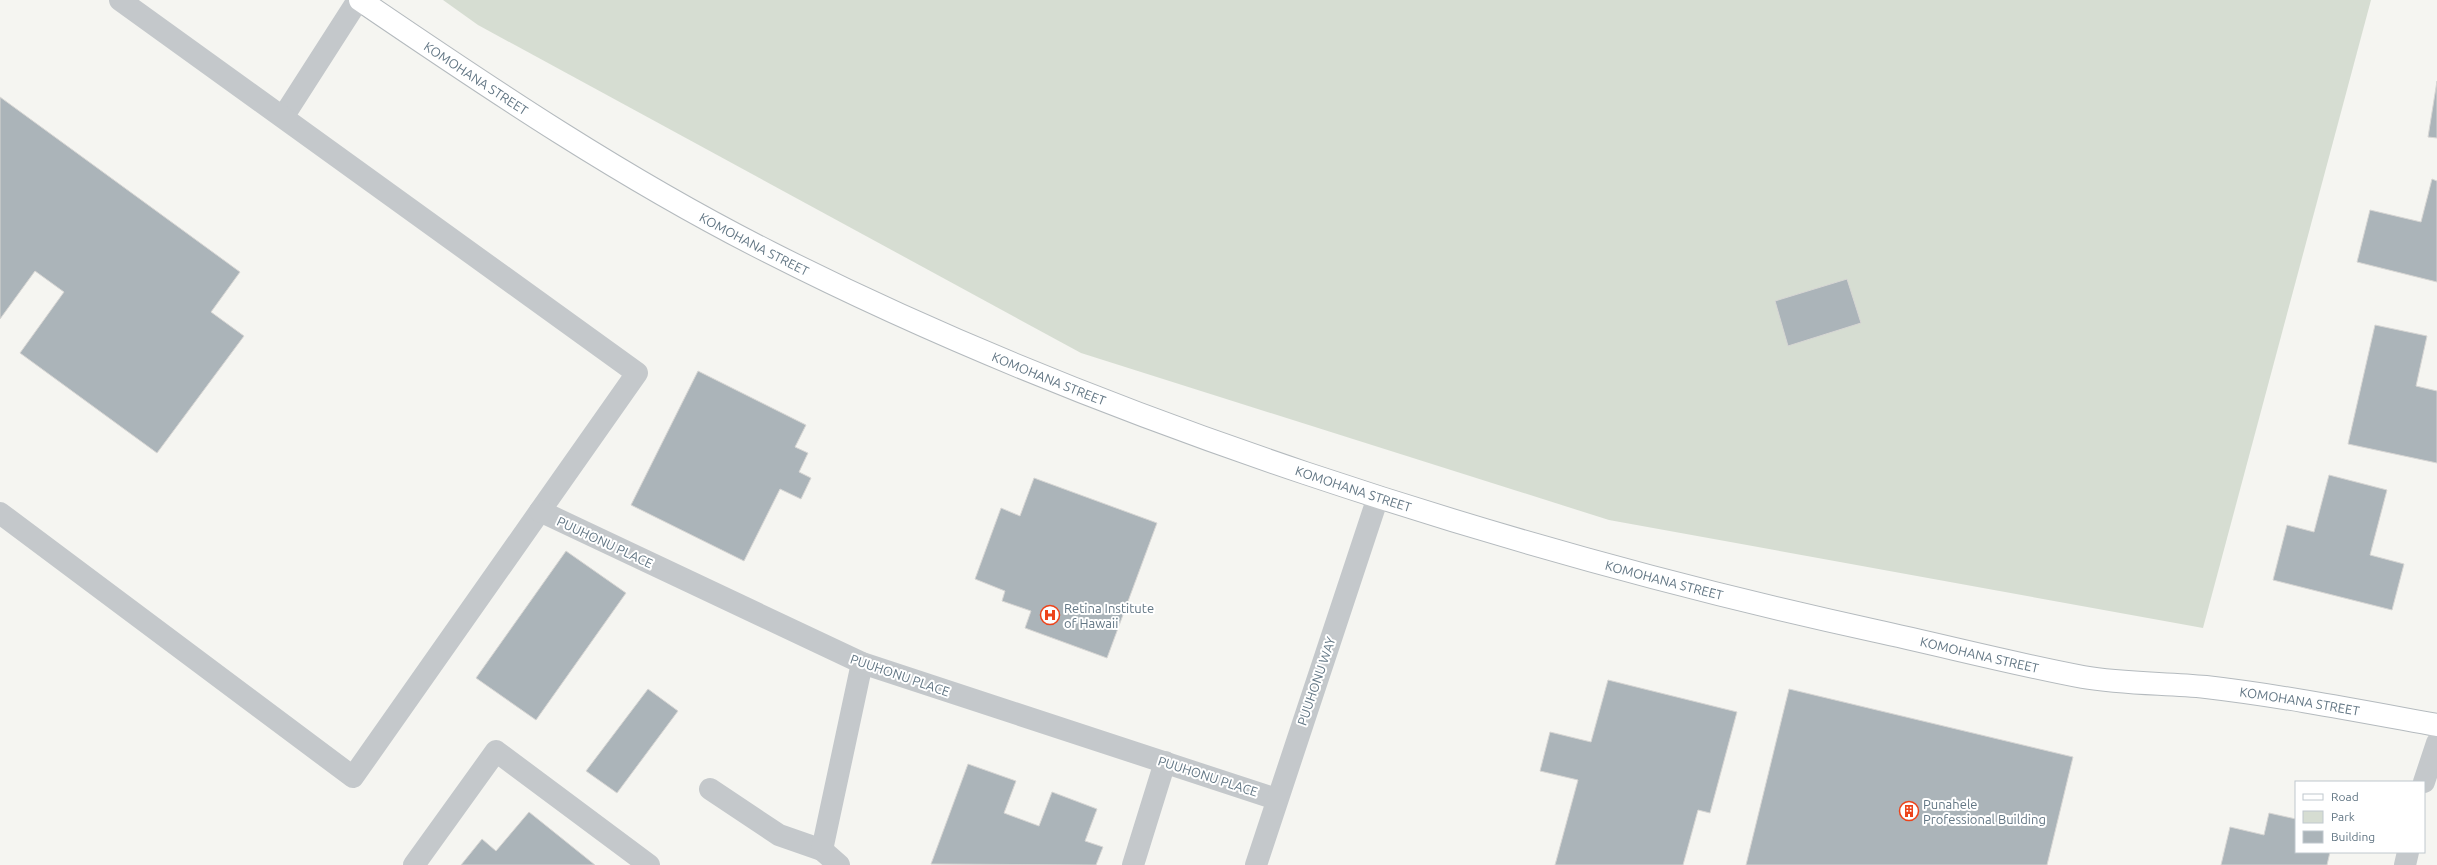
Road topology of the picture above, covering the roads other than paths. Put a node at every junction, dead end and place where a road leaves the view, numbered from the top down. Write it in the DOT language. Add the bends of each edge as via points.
graph roads {
  1 [pos="120,0"];
  2 [pos="359,0"];
  3 [pos="283,117"];
  4 [pos="1378,498"];
  5 [pos="540,511"];
  6 [pos="0,513"];
  7 [pos="862,663"];
  8 [pos="2437,726"];
  9 [pos="2437,743"];
  10 [pos="1165,762"];
  11 [pos="2424,781"];
  12 [pos="710,789"];
  13 [pos="1276,798"];
  14 [pos="822,850"];
  15 [pos="2408,853"];
  16 [pos="414,865"];
  17 [pos="649,865"];
  18 [pos="839,865"];
  19 [pos="1133,865"];
  20 [pos="1256,865"];
  21 [pos="2405,865"];
  1 -- 3 [label="street"];
  2 -- 3 [label="street"];
  2 -- 4 [label="main road, KOMOHANA STREET" via="542,122 661,193 765,250 871,303 1004,362 1082,393"];
  3 -- 5 [label="street" via="637,373"];
  4 -- 8 [label="main road, KOMOHANA STREET" via="1580,558 1770,608 2088,678 2207,687"];
  4 -- 13 [label="street, PUUHONU WAY"];
  5 -- 6 [label="street" via="353,777"];
  5 -- 7 [label="street, PUUHONU PLACE"];
  7 -- 10 [label="street, PUUHONU PLACE"];
  7 -- 14 [label="street"];
  9 -- 11 [label="street"];
  10 -- 13 [label="street, PUUHONU PLACE"];
  10 -- 19 [label="street"];
  12 -- 14 [label="street" via="779,835"];
  13 -- 20 [label="street, PUUHONU WAY"];
  14 -- 18 [label="street"];
  15 -- 21 [label="street"];
  16 -- 17 [label="street" via="496,751"];
}
